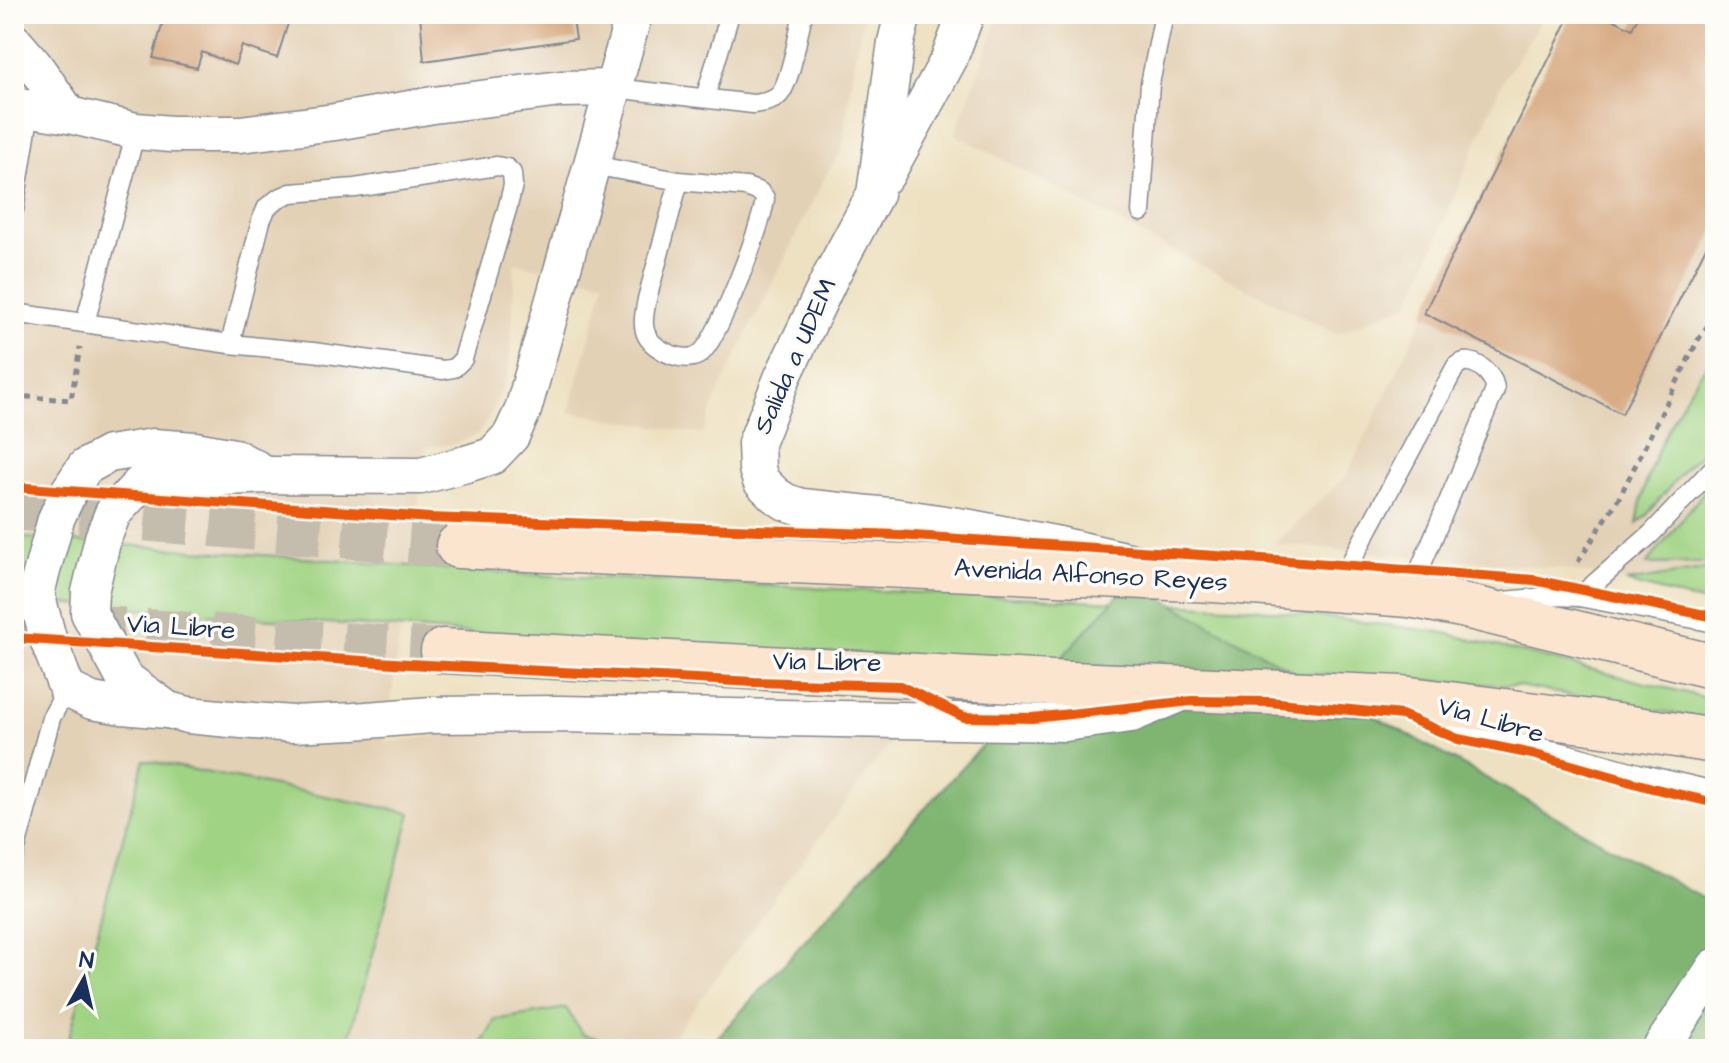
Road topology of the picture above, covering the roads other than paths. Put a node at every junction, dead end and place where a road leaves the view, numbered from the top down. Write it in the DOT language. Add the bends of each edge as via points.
graph roads {
  1 [pos="634,14"];
  2 [pos="730,14"];
  3 [pos="803,14"];
  4 [pos="903,14"];
  5 [pos="966,14"];
  6 [pos="1164,14"];
  7 [pos="14,42"];
  8 [pos="614,88"];
  9 [pos="705,98"];
  10 [pos="22,108"];
  11 [pos="69,115"];
  12 [pos="136,131"];
  13 [pos="592,165"];
  14 [pos="679,181"];
  15 [pos="875,194"];
  16 [pos="14,210"];
  17 [pos="1141,212"];
  18 [pos="14,313"];
  19 [pos="85,323"];
  20 [pos="230,344"];
  21 [pos="1715,466"];
  22 [pos="269,475"];
  23 [pos="458,546"];
  24 [pos="1214,580"];
  25 [pos="1337,588"];
  26 [pos="1409,595"];
  27 [pos="1579,597"];
  28 [pos="25,603"];
  29 [pos="1461,605"];
  30 [pos="1715,623"];
  31 [pos="443,651"];
  32 [pos="1715,667"];
  33 [pos="67,689"];
  34 [pos="1193,689"];
  35 [pos="1402,698"];
  36 [pos="168,710"];
  37 [pos="1715,741"];
  38 [pos="1715,791"];
  39 [pos="14,856"];
  40 [pos="1715,967"];
  41 [pos="1660,1049"];
  1 -- 8 [label="street"];
  2 -- 9 [label="lane"];
  3 -- 9 [label="lane" via="778,96 753,104"];
  4 -- 15 [label="street, Salida a UDEM"];
  5 -- 15 [label="street" via="949,59"];
  6 -- 17 [label="lane" via="1150,84"];
  7 -- 11 [label="street"];
  8 -- 9 [label="lane"];
  8 -- 12 [label="street" via="561,89 240,134"];
  8 -- 13 [label="street"];
  10 -- 11 [label="street"];
  10 -- 16 [label="lane"];
  11 -- 12 [label="street"];
  12 -- 19 [label="lane"];
  13 -- 14 [label="lane"];
  13 -- 22 [label="street" via="523,410 511,436 492,456 421,476"];
  14 -- 14 [label="lane" via="746,187 765,198 720,325 695,358 677,357 657,347 647,336 643,319"];
  15 -- 24 [label="street, Salida a UDEM" via="783,376 756,443 761,481 786,502 802,507 965,527"];
  18 -- 19 [label="lane"];
  19 -- 20 [label="lane"];
  20 -- 20 [label="lane" via="261,221 279,198 497,166 512,173 508,206 475,320 463,359 454,368"];
  21 -- 27 [label="lane" via="1651,534"];
  22 -- 28 [label="street" via="234,457 195,450 153,447 109,454 85,467 69,491"];
  22 -- 36 [label="street" via="155,480 140,484 113,513 89,613 124,678"];
  23 -- 24 [label="main road, Avenida Alfonso Reyes"];
  24 -- 25 [label="main road, Avenida Alfonso Reyes"];
  25 -- 26 [label="main road, Avenida Alfonso Reyes"];
  25 -- 26 [label="lane" via="1456,366 1471,362 1492,376 1495,390"];
  26 -- 29 [label="main road, Avenida Alfonso Reyes"];
  27 -- 29 [label="lane"];
  27 -- 30 [label="lane"];
  28 -- 33 [label="street" via="49,642"];
  29 -- 32 [label="main road, Avenida Alfonso Reyes"];
  31 -- 34 [label="main road"];
  33 -- 36 [label="street" via="92,701"];
  33 -- 39 [label="lane" via="51,718"];
  34 -- 35 [label="main road"];
  34 -- 36 [label="street" via="1131,714 1065,723 527,714 292,724"];
  35 -- 37 [label="main road"];
  35 -- 38 [label="lane" via="1501,740"];
  40 -- 41 [label="street"];
}
